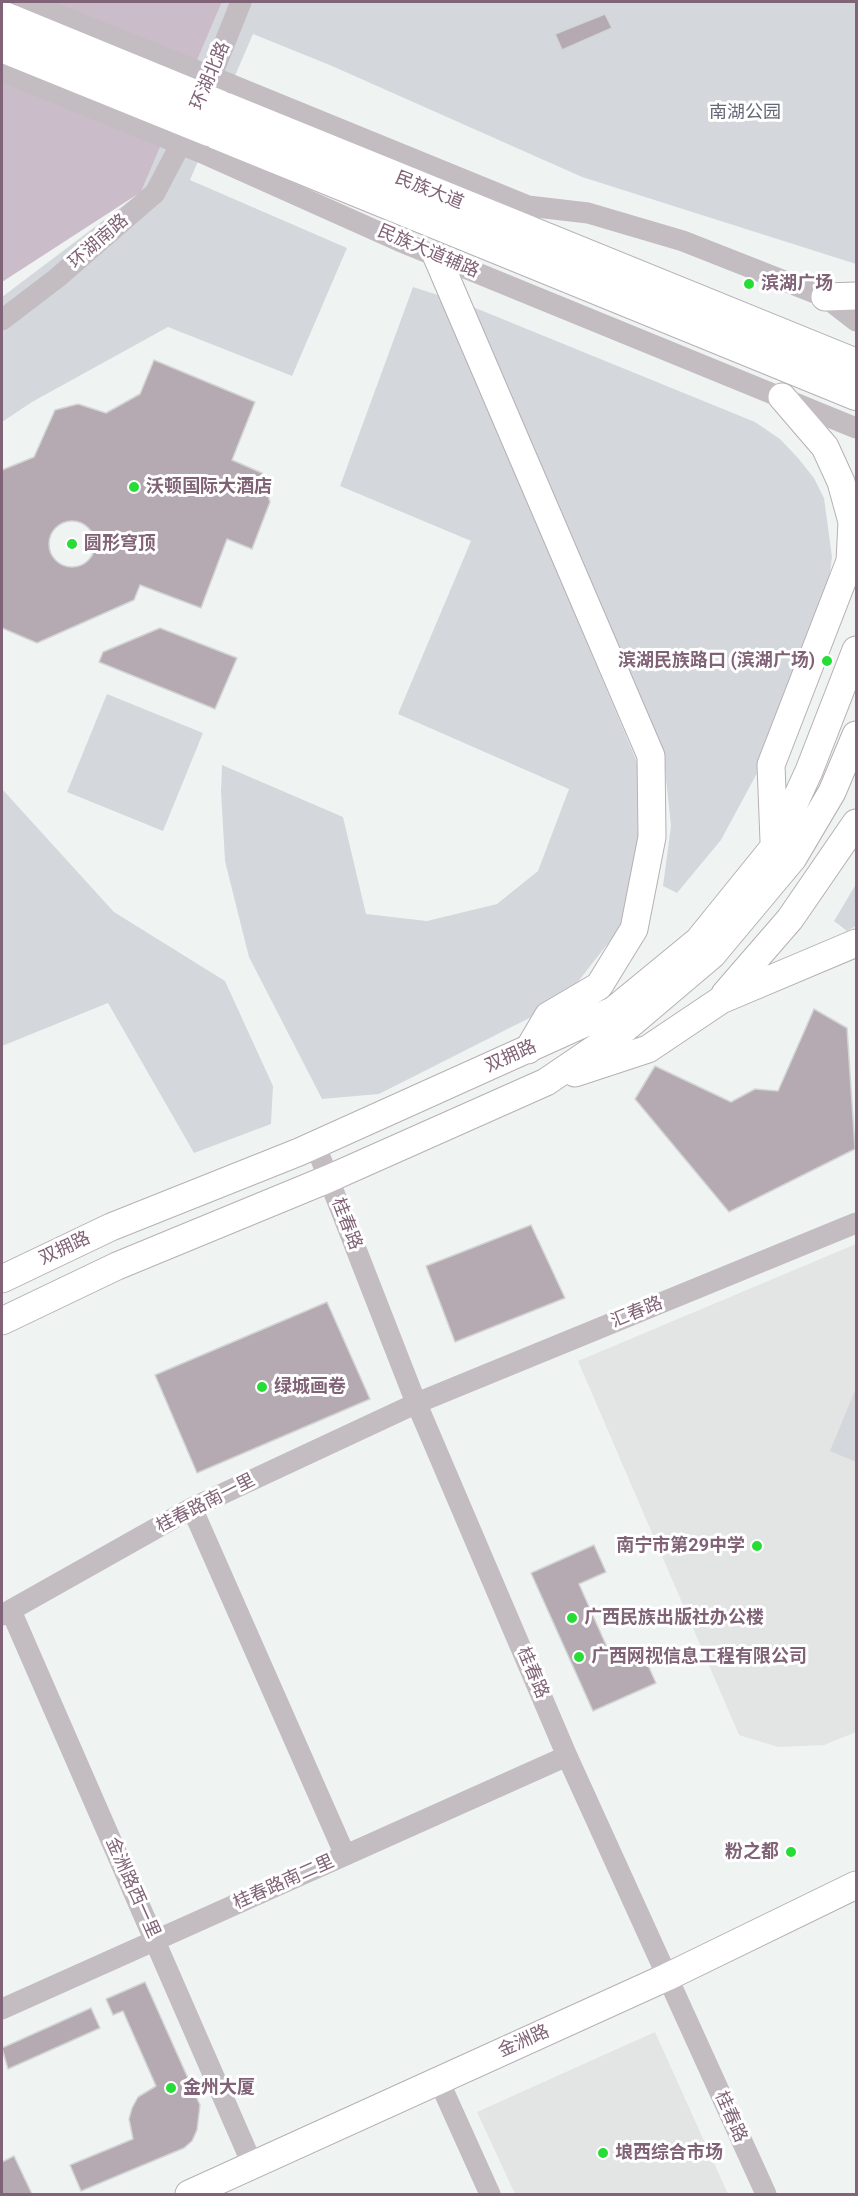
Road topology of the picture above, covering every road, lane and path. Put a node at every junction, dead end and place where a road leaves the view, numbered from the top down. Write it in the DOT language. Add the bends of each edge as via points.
graph roads {
  1 [pos="26,2"];
  2 [pos="241,2"];
  3 [pos="2,17"];
  4 [pos="2,46"];
  5 [pos="2,71"];
  6 [pos="207,124"];
  7 [pos="436,257"];
  8 [pos="856,296"];
  9 [pos="825,297"];
  10 [pos="2,320"];
  11 [pos="856,321"];
  12 [pos="856,365"];
  13 [pos="856,394"];
  14 [pos="782,398"];
  15 [pos="856,428"];
  16 [pos="856,650"];
  17 [pos="856,735"];
  18 [pos="856,823"];
  19 [pos="774,848"];
  20 [pos="856,944"];
  21 [pos="721,1000"];
  22 [pos="528,1050"];
  23 [pos="546,1082"];
  24 [pos="315,1144"];
  25 [pos="328,1179"];
  26 [pos="856,1223"];
  27 [pos="2,1279"];
  28 [pos="2,1321"];
  29 [pos="417,1403"];
  30 [pos="192,1508"];
  31 [pos="6,1613"];
  32 [pos="567,1756"];
  33 [pos="345,1856"];
  34 [pos="856,1884"];
  35 [pos="155,1941"];
  36 [pos="667,1977"];
  37 [pos="2,2009"];
  38 [pos="439,2081"];
  39 [pos="253,2166"];
  40 [pos="189,2194"];
  41 [pos="490,2194"];
  42 [pos="766,2194"];
  1 -- 6 [label="street, 民族大道辅路, bridge"];
  2 -- 6 [label="street, 环湖北路" via="226,42"];
  3 -- 6 [label="highway, 民族大道, bridge"];
  4 -- 6 [label="highway, 民族大道, bridge"];
  5 -- 6 [label="street, 民族大道辅路, bridge"];
  6 -- 7 [label="street, 民族大道辅路"];
  6 -- 9 [label="street, 民族大道辅路" via="528,206 588,213 682,241"];
  6 -- 10 [label="street, 环湖南路" via="155,193"];
  6 -- 12 [label="highway, 民族大道"];
  6 -- 13 [label="highway, 民族大道"];
  7 -- 14 [label="street, 民族大道辅路"];
  7 -- 22 [label="main road" via="651,756 652,837 634,929 599,986 548,1016"];
  8 -- 9 [label="main road"];
  9 -- 11 [label="street, 民族大道辅路"];
  14 -- 15 [label="street, 民族大道辅路"];
  14 -- 19 [label="main road" via="825,447 841,482 852,522 850,561 771,765"];
  16 -- 19 [label="main road, 双拥路"];
  17 -- 23 [label="main road, 双拥路" via="832,792 793,858 712,955 627,1027"];
  18 -- 21 [label="main road" via="790,919"];
  19 -- 22 [label="main road, 双拥路" via="698,941 673,962 614,1010"];
  20 -- 21 [label="main road"];
  21 -- 23 [label="main road" via="648,1049"];
  22 -- 24 [label="main road, 双拥路"];
  23 -- 25 [label="main road, 双拥路"];
  24 -- 25 [label="street, 桂春路"];
  24 -- 27 [label="main road, 双拥路" via="111,1227"];
  25 -- 28 [label="main road, 双拥路" via="117,1266"];
  25 -- 29 [label="street, 桂春路"];
  26 -- 29 [label="street, 汇春路"];
  29 -- 30 [label="street, 桂春路南一里"];
  29 -- 32 [label="street, 桂春路"];
  30 -- 31 [label="street, 桂春路南一里"];
  30 -- 33 [label="street"];
  31 -- 35 [label="street, 金洲路西一里"];
  32 -- 33 [label="street, 桂春路南二里"];
  32 -- 36 [label="street, 桂春路"];
  33 -- 35 [label="street, 桂春路南二里"];
  34 -- 36 [label="main road, 金洲路"];
  35 -- 37 [label="street, 桂春路南二里"];
  35 -- 39 [label="street, 金洲路西一里"];
  36 -- 38 [label="main road, 金洲路"];
  36 -- 42 [label="street, 桂春路"];
  38 -- 39 [label="main road, 金洲路"];
  38 -- 41 [label="street"];
  39 -- 40 [label="main road, 金洲路"];
}
